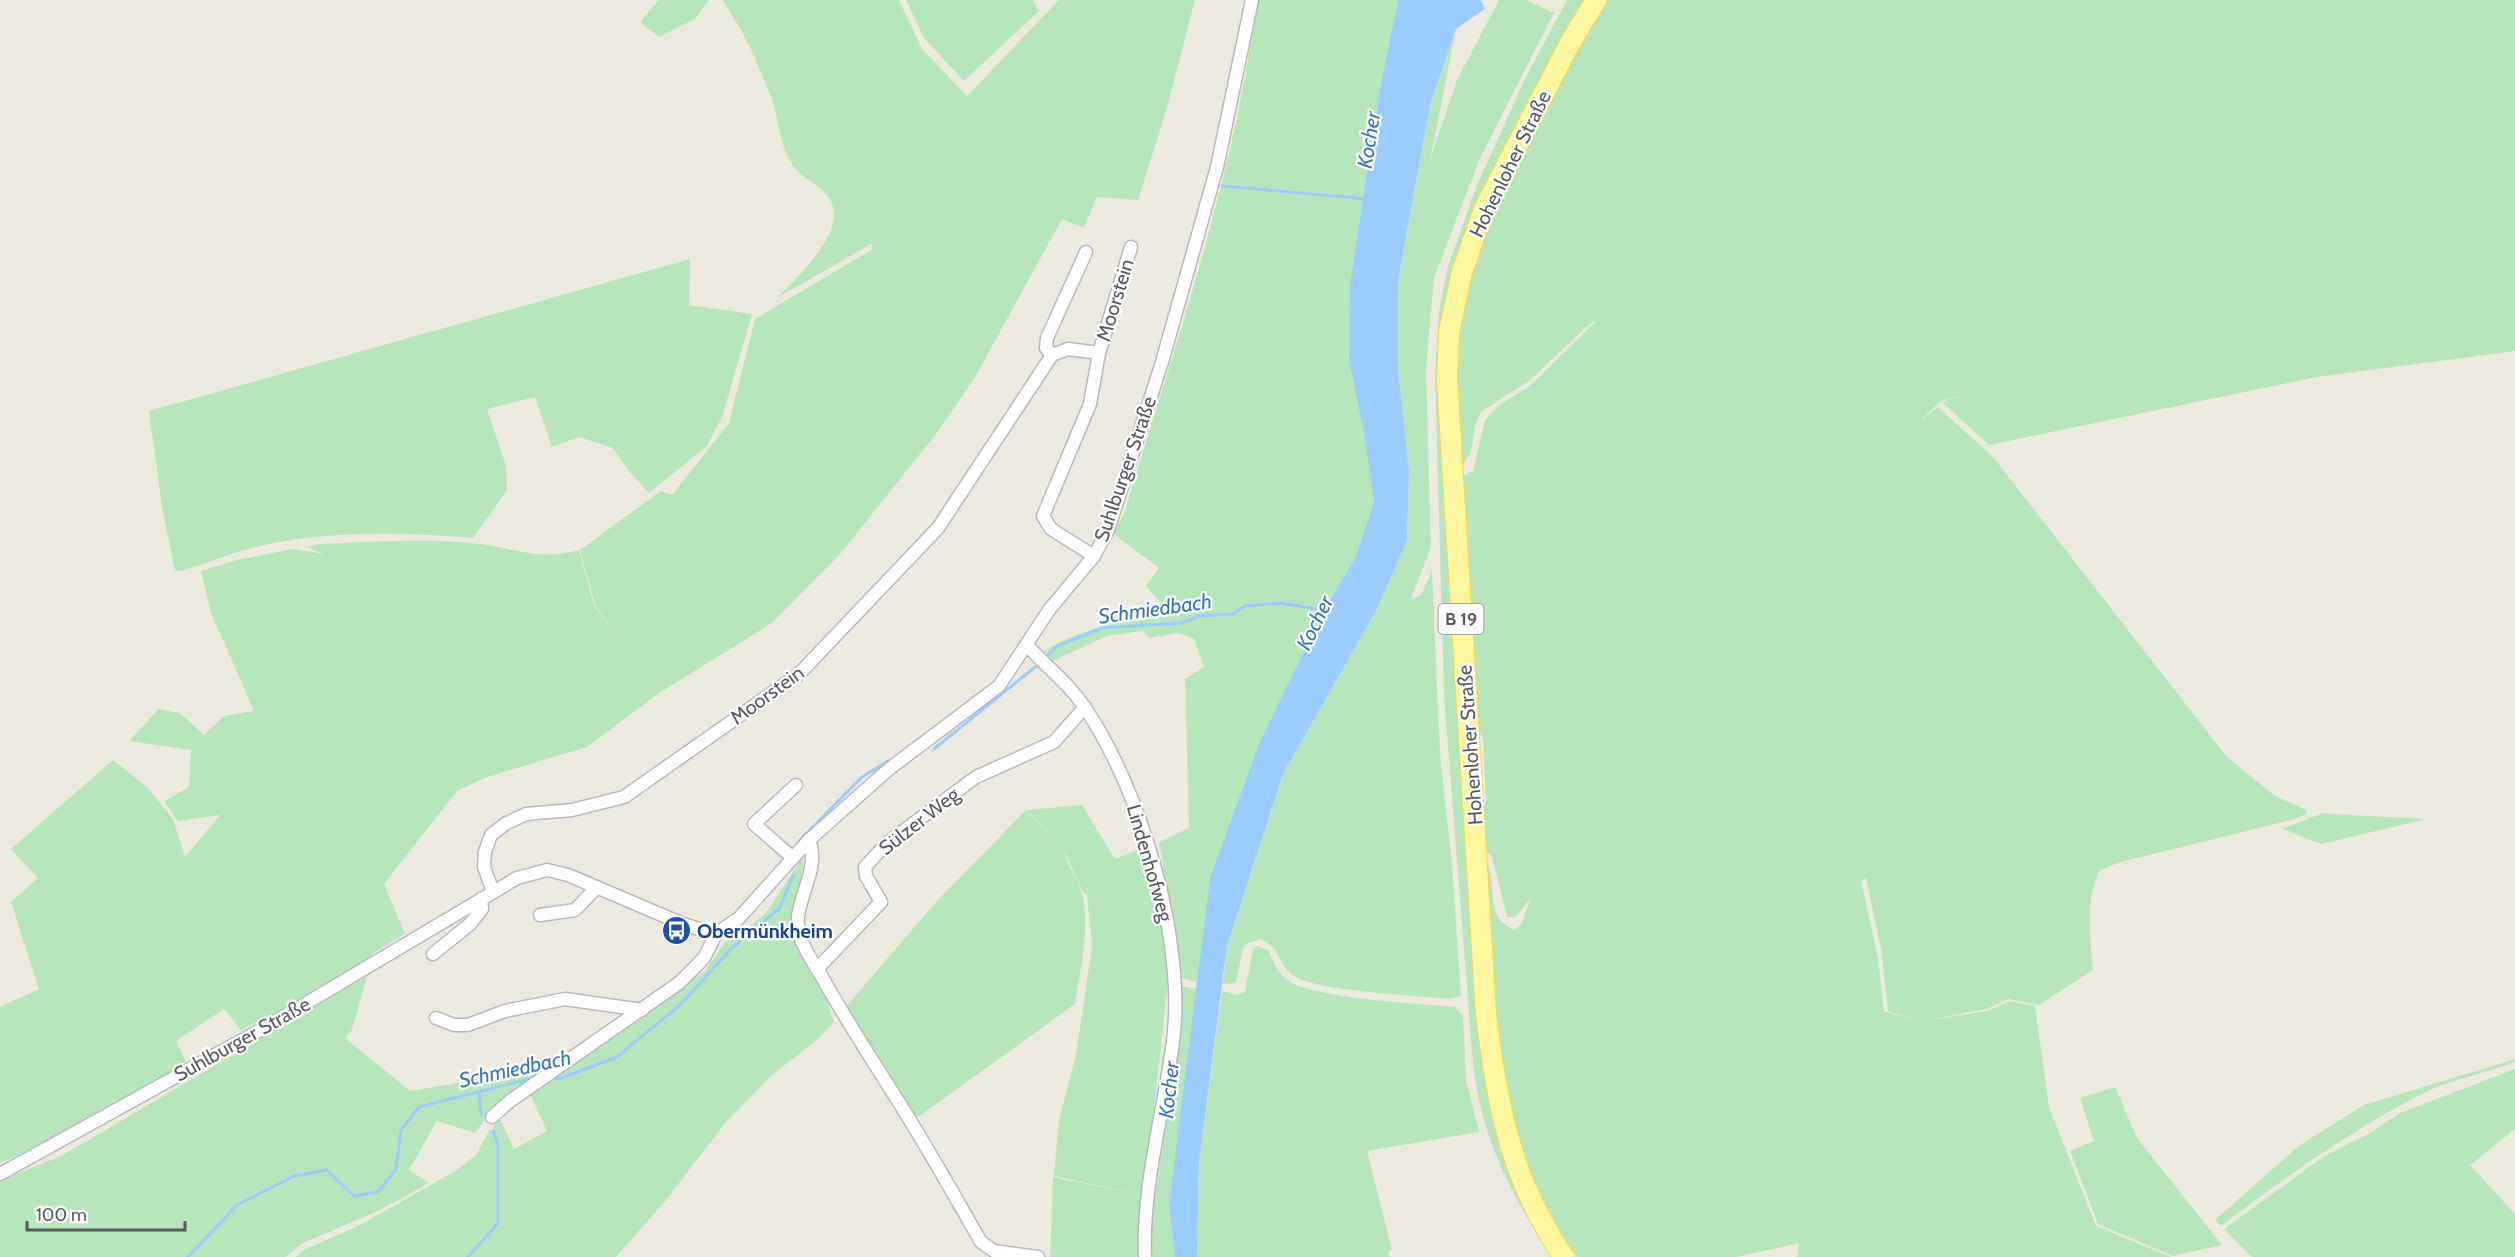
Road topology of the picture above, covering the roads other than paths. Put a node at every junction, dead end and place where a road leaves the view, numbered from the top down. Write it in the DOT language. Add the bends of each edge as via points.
graph roads {
  1 [pos="1252,0"];
  2 [pos="1596,0"];
  3 [pos="1131,247"];
  4 [pos="1086,252"];
  5 [pos="1099,352"];
  6 [pos="1052,355"];
  7 [pos="1094,556"];
  8 [pos="1026,645"];
  9 [pos="1085,707"];
  10 [pos="796,785"];
  11 [pos="809,840"];
  12 [pos="793,858"];
  13 [pos="597,887"];
  14 [pos="493,892"];
  15 [pos="481,899"];
  16 [pos="540,915"];
  17 [pos="716,934"];
  18 [pos="433,954"];
  19 [pos="817,969"];
  20 [pos="642,1010"];
  21 [pos="436,1018"];
  22 [pos="492,1117"];
  23 [pos="0,1174"];
  24 [pos="1038,1257"];
  25 [pos="1145,1257"];
  26 [pos="1564,1257"];
  1 -- 7 [label="street, Suhlburger Straße" via="1217,167 1162,362 1108,530"];
  2 -- 26 [label="main road, Hohenloher Straße / B 19" via="1484,209 1462,272 1449,332 1446,379 1486,1014 1494,1079 1508,1143 1531,1202"];
  3 -- 5 [label="street, Moorstein"];
  4 -- 6 [label="street" via="1047,338 1046,348"];
  5 -- 6 [label="street, Moorstein" via="1068,349"];
  5 -- 7 [label="street, Moorstein" via="1090,404 1043,516 1051,529"];
  6 -- 14 [label="street, Moorstein" via="938,528 799,674 624,797 572,810 526,814 505,824 491,835 485,852 484,867"];
  7 -- 8 [label="street, Suhlburger Straße"];
  8 -- 9 [label="street, Lindenhofweg" via="1067,682"];
  8 -- 11 [label="street, Suhlburger Straße" via="999,686 889,769"];
  9 -- 19 [label="street, Sülzer Weg" via="1054,742 976,777 887,843 865,867 881,902"];
  9 -- 25 [label="street, Lindenhofweg" via="1109,745 1133,800 1168,917 1173,1038 1152,1164"];
  10 -- 12 [label="street" via="754,824"];
  11 -- 12 [label="street, Suhlburger Straße"];
  11 -- 19 [label="street" via="813,856 811,875 797,926"];
  12 -- 17 [label="street, Suhlburger Straße" via="739,918"];
  13 -- 14 [label="street, Suhlburger Straße" via="547,870 517,878"];
  13 -- 16 [label="street" via="575,910"];
  13 -- 17 [label="street, Suhlburger Straße"];
  14 -- 15 [label="street, Suhlburger Straße"];
  15 -- 18 [label="street" via="482,909 470,924"];
  15 -- 23 [label="street, Suhlburger Straße" via="273,1023"];
  17 -- 20 [label="street" via="712,946 679,983"];
  19 -- 24 [label="street" via="934,1157 981,1242 994,1251"];
  20 -- 21 [label="street" via="565,999 505,1011 468,1025"];
  20 -- 22 [label="street"];
}
